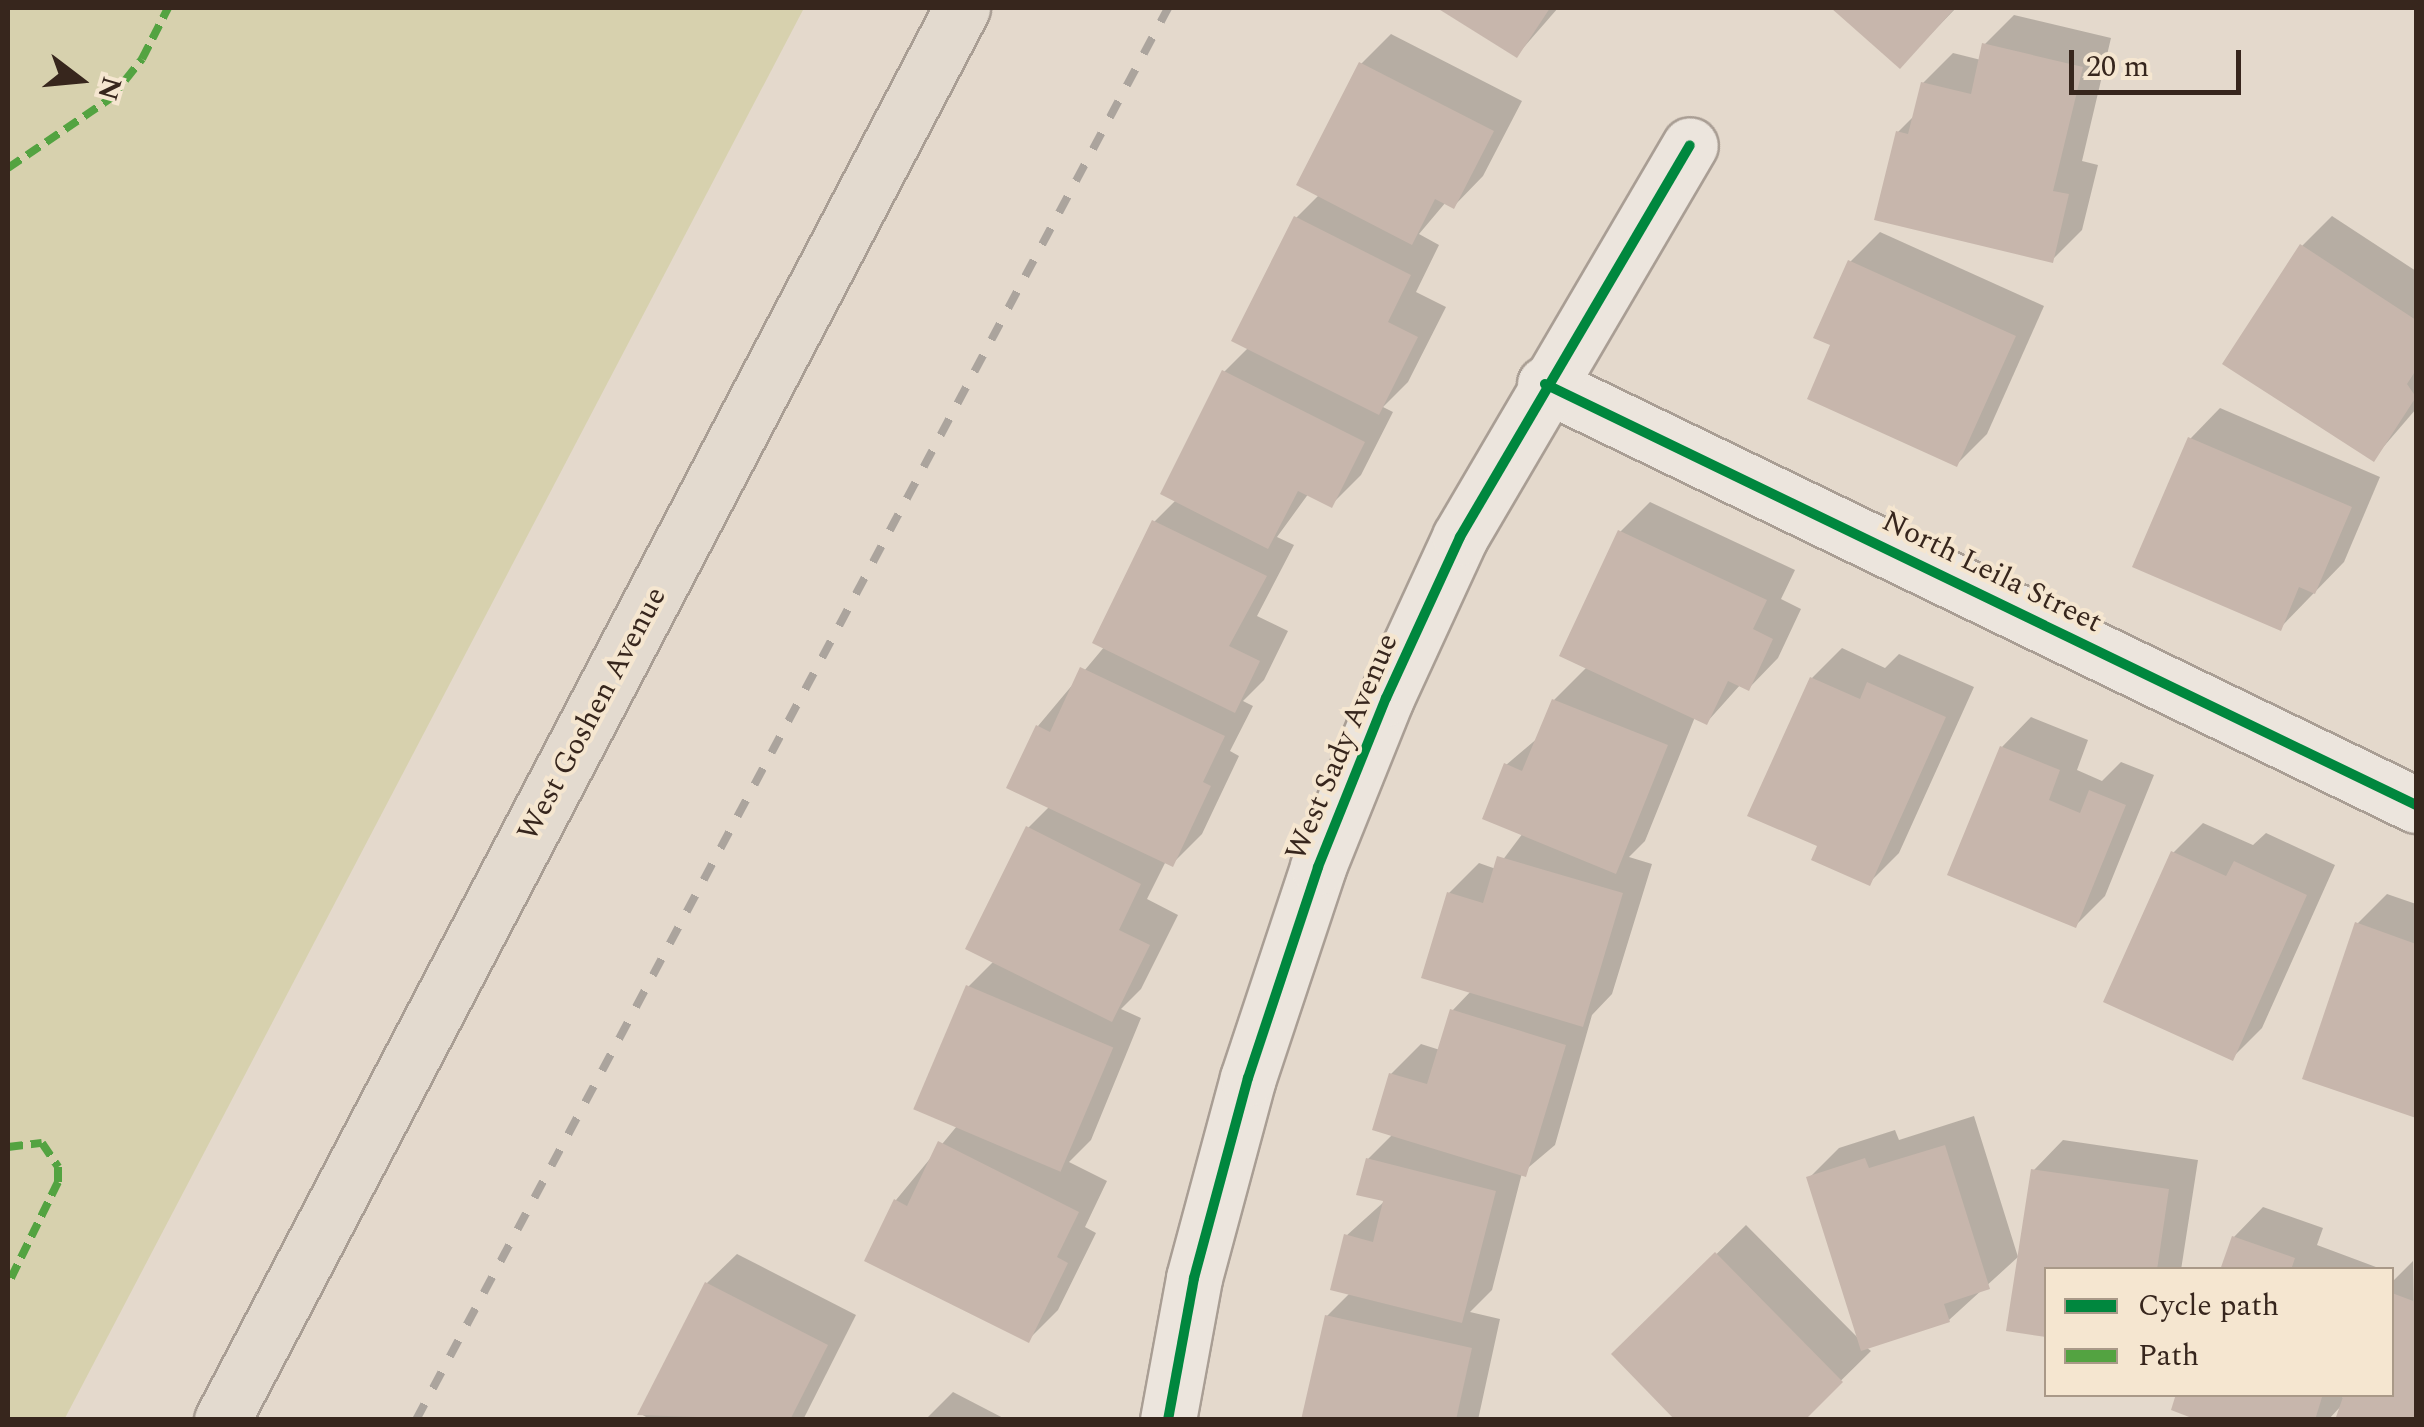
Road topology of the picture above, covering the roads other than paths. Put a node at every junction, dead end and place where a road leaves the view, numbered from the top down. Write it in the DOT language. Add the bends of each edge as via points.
graph roads {
  1 [pos="962,8"];
  2 [pos="1690,145"];
  3 [pos="1545,384"];
  4 [pos="2416,805"];
  5 [pos="222,1420"];
  6 [pos="1168,1420"];
  1 -- 5 [label="main road, West Goshen Avenue"];
  2 -- 3 [label="street, West Sady Avenue"];
  3 -- 4 [label="street, North Leila Street"];
  3 -- 6 [label="street, West Sady Avenue" via="1460,537 1318,867 1248,1078 1194,1278"];
}
